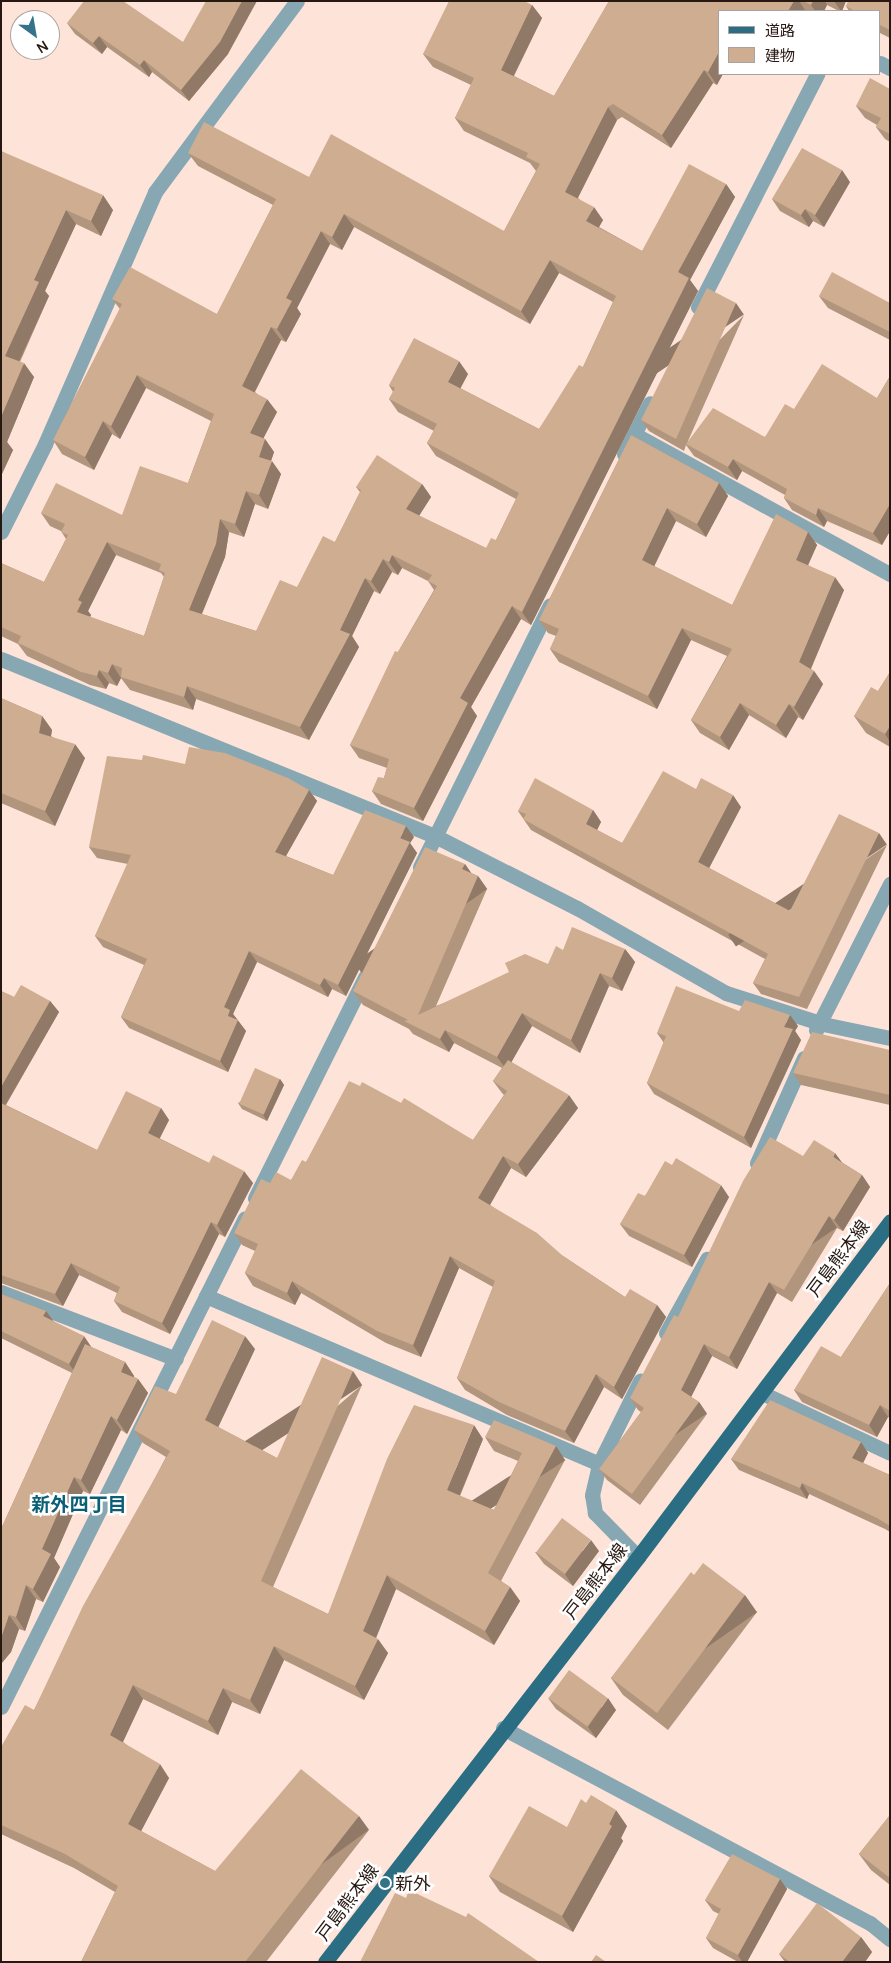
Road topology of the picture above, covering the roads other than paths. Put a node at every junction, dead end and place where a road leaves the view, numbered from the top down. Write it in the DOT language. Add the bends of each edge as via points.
graph roads {
  1 [pos="297,1"];
  2 [pos="817,75"];
  3 [pos="691,322"];
  4 [pos="656,391"];
  5 [pos="634,434"];
  6 [pos="617,470"];
  7 [pos="1,532"];
  8 [pos="890,574"];
  9 [pos="560,586"];
  10 [pos="1,659"];
  11 [pos="435,836"];
  12 [pos="413,881"];
  13 [pos="890,884"];
  14 [pos="373,961"];
  15 [pos="819,1023"];
  16 [pos="890,1038"];
  17 [pos="749,1178"];
  18 [pos="890,1221"];
  19 [pos="713,1247"];
  20 [pos="1,1292"];
  21 [pos="206,1296"];
  22 [pos="659,1347"];
  23 [pos="176,1359"];
  24 [pos="650,1363"];
  25 [pos="762,1393"];
  26 [pos="890,1453"];
  27 [pos="599,1464"];
  28 [pos="638,1557"];
  29 [pos="1,1707"];
  30 [pos="504,1728"];
  31 [pos="824,1899"];
  32 [pos="814,1914"];
  33 [pos="890,1939"];
  34 [pos="325,1962"];
  1 -- 7 [label="street" via="155,192 45,444"];
  2 -- 3 [label="street"];
  4 -- 5 [label="street"];
  5 -- 6 [label="street"];
  5 -- 8 [label="street"];
  9 -- 11 [label="street"];
  10 -- 11 [label="street"];
  11 -- 12 [label="street"];
  11 -- 15 [label="street" via="577,908 726,993"];
  13 -- 15 [label="street"];
  14 -- 21 [label="street"];
  15 -- 16 [label="street"];
  15 -- 17 [label="street"];
  18 -- 25 [label="main road, 戸島熊本線"];
  19 -- 22 [label="street"];
  20 -- 23 [label="street"];
  21 -- 23 [label="street"];
  21 -- 27 [label="street"];
  23 -- 29 [label="street"];
  24 -- 27 [label="street"];
  25 -- 26 [label="street"];
  25 -- 28 [label="main road, 戸島熊本線"];
  27 -- 28 [label="street" via="592,1495 595,1513"];
  28 -- 30 [label="main road, 戸島熊本線"];
  30 -- 31 [label="street"];
  30 -- 34 [label="main road, 戸島熊本線"];
  31 -- 32 [label="street"];
  31 -- 33 [label="street"];
}
